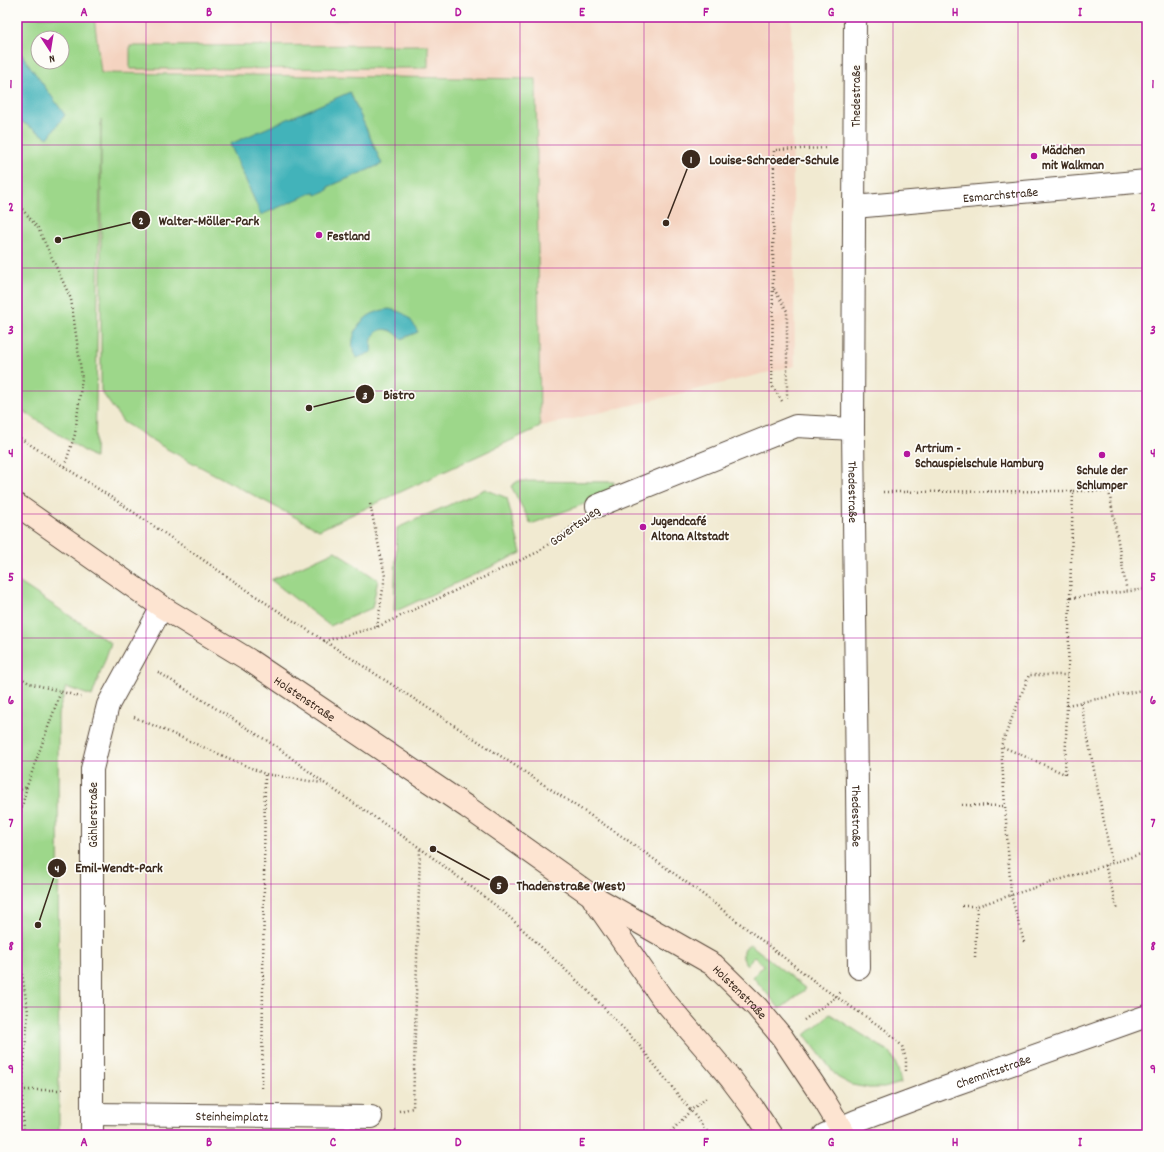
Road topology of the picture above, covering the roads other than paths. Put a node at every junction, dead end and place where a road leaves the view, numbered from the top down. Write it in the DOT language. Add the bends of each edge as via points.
graph roads {
  1 [pos="855,17"];
  2 [pos="1147,181"];
  3 [pos="854,207"];
  4 [pos="853,429"];
  5 [pos="17,505"];
  6 [pos="597,506"];
  7 [pos="162,607"];
  8 [pos="591,896"];
  9 [pos="860,968"];
  10 [pos="1147,1016"];
  11 [pos="371,1117"];
  12 [pos="92,1125"];
  13 [pos="837,1133"];
  14 [pos="771,1135"];
  1 -- 3 [label="street, Thedestraße"];
  2 -- 3 [label="street, Esmarchstraße"];
  3 -- 4 [label="street, Thedestraße"];
  4 -- 6 [label="street, Govertsweg" via="796,426"];
  4 -- 9 [label="street, Thedestraße"];
  5 -- 7 [label="main road, Holstenstraße"];
  7 -- 8 [label="main road, Holstenstraße" via="309,700 467,807"];
  7 -- 12 [label="street, Gählerstraße" via="108,705 92,769"];
  8 -- 13 [label="main road, Holstenstraße" via="714,965 757,1007 782,1037 803,1067"];
  8 -- 14 [label="main road, Holstenstraße" via="662,998 731,1079"];
  10 -- 13 [label="street, Chemnitzstraße" via="909,1101"];
  11 -- 12 [label="street, Steinheimplatz" via="262,1116"];
}
